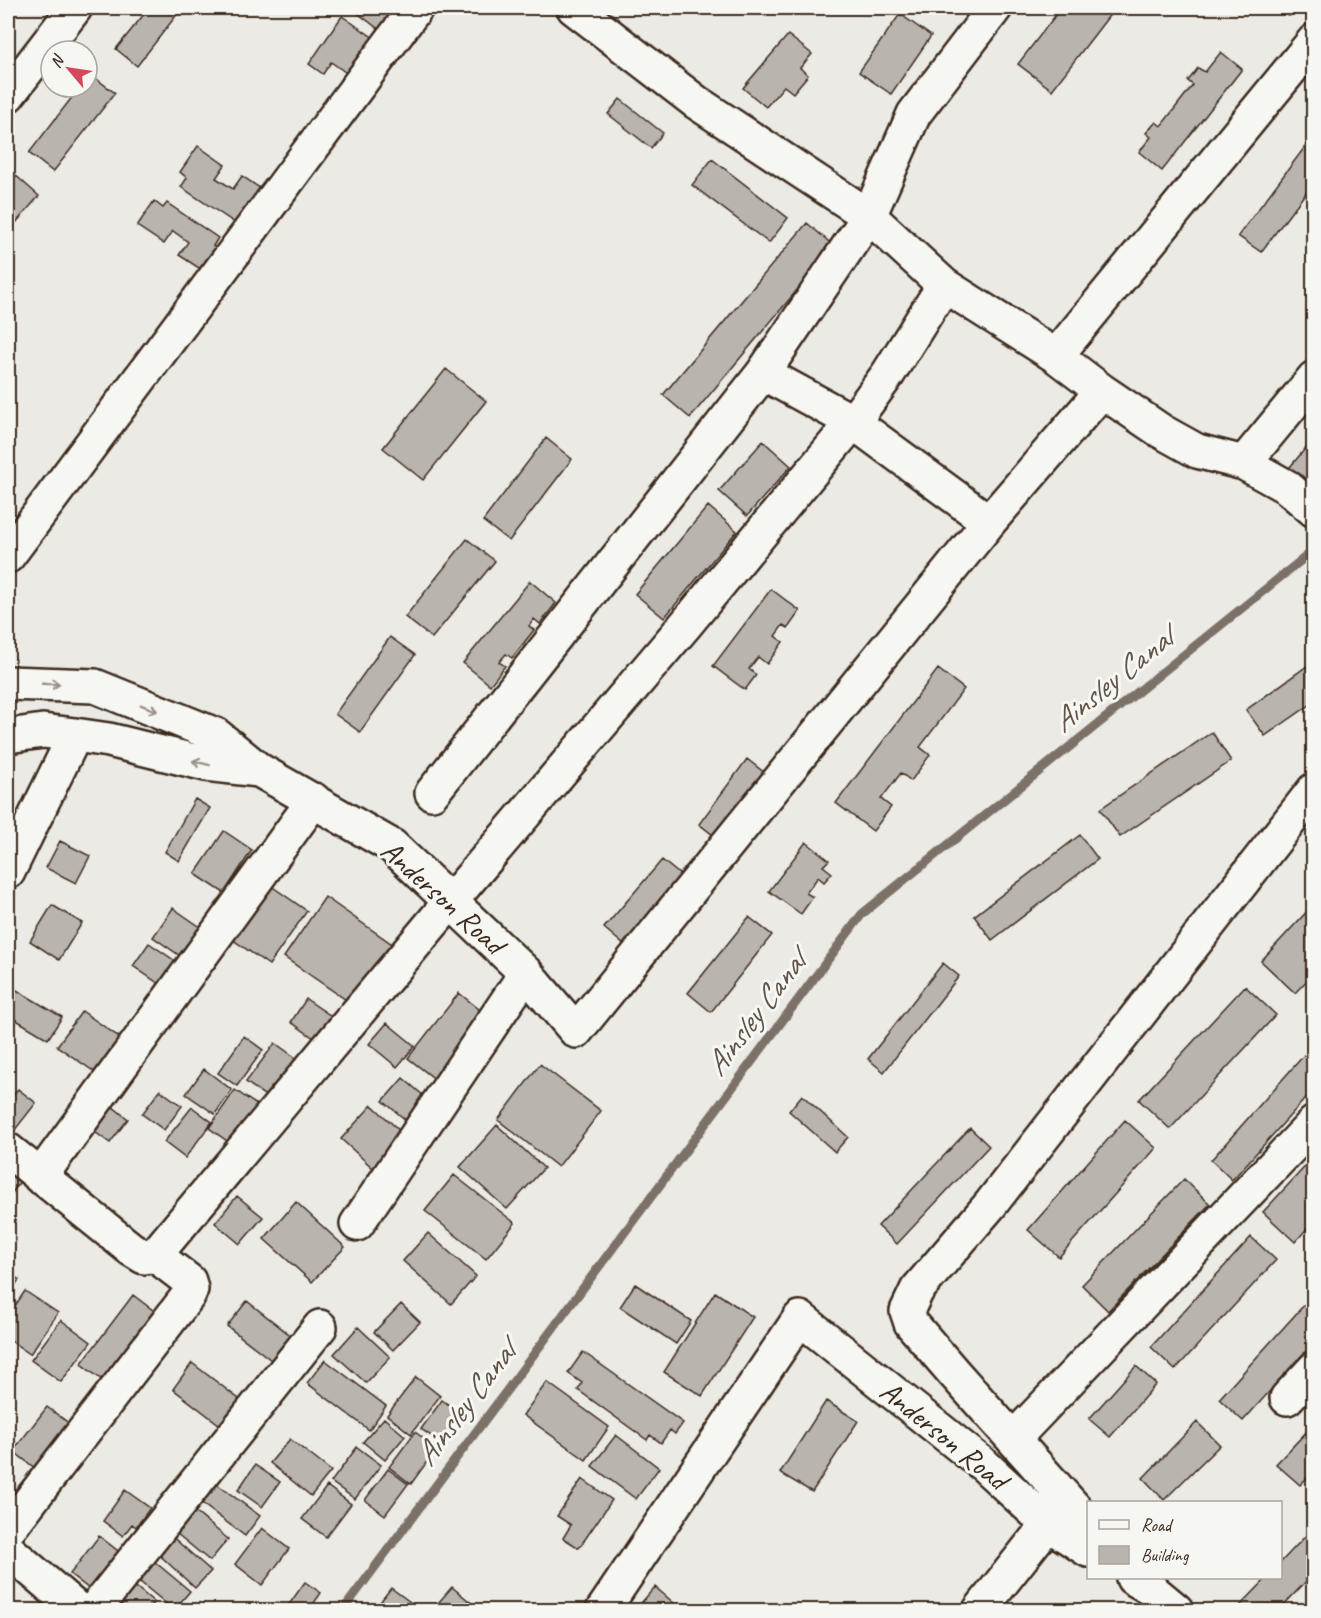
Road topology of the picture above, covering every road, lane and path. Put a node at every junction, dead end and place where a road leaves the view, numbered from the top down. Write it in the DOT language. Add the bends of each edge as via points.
graph roads {
  1 [pos="75,8"];
  2 [pos="416,8"];
  3 [pos="574,8"];
  4 [pos="995,8"];
  5 [pos="1314,41"];
  6 [pos="8,95"];
  7 [pos="869,216"];
  8 [pos="944,285"];
  9 [pos="1056,356"];
  10 [pos="763,373"];
  11 [pos="1314,378"];
  12 [pos="1102,391"];
  13 [pos="853,422"];
  14 [pos="1244,463"];
  15 [pos="1314,510"];
  16 [pos="989,522"];
  17 [pos="8,556"];
  18 [pos="8,683"];
  19 [pos="75,735"];
  20 [pos="8,736"];
  21 [pos="259,770"];
  22 [pos="1314,790"];
  23 [pos="432,793"];
  24 [pos="314,800"];
  25 [pos="8,872"];
  26 [pos="450,902"];
  27 [pos="526,973"];
  28 [pos="1314,1123"];
  29 [pos="8,1150"];
  30 [pos="40,1177"];
  31 [pos="357,1224"];
  32 [pos="155,1254"];
  33 [pos="320,1327"];
  34 [pos="1314,1370"];
  35 [pos="1287,1398"];
  36 [pos="1013,1439"];
  37 [pos="1087,1520"];
  38 [pos="1048,1524"];
  39 [pos="8,1530"];
  40 [pos="1087,1549"];
  41 [pos="8,1550"];
  42 [pos="1140,1580"];
  43 [pos="78,1611"];
  44 [pos="94,1611"];
  45 [pos="603,1611"];
  46 [pos="980,1611"];
  47 [pos="1176,1611"];
  1 -- 6 [label="street"];
  2 -- 17 [label="street"];
  3 -- 7 [label="street" via="696,102"];
  4 -- 7 [label="street" via="914,114"];
  5 -- 9 [label="street"];
  7 -- 8 [label="street"];
  7 -- 10 [label="street"];
  8 -- 9 [label="street"];
  8 -- 13 [label="street"];
  9 -- 12 [label="street"];
  10 -- 13 [label="street"];
  10 -- 23 [label="street"];
  11 -- 14 [label="street"];
  12 -- 14 [label="street" via="1197,451"];
  12 -- 16 [label="street"];
  13 -- 16 [label="street"];
  13 -- 26 [label="street"];
  14 -- 15 [label="street" via="1287,487"];
  16 -- 27 [label="street, Anderson Road" via="576,1031"];
  18 -- 21 [label="street, Anderson Road, one-way" via="95,686 216,735"];
  19 -- 20 [label="street, Anderson Road" via="43,731"];
  21 -- 19 [label="street, Anderson Road, one-way" via="206,764"];
  19 -- 25 [label="street"];
  21 -- 24 [label="street, Anderson Road"];
  22 -- 36 [label="street" via="990,1205 917,1290 907,1311 911,1323"];
  24 -- 26 [label="street, Anderson Road" via="392,846"];
  24 -- 30 [label="street"];
  26 -- 27 [label="street, Anderson Road"];
  26 -- 32 [label="street"];
  27 -- 31 [label="street"];
  28 -- 36 [label="street"];
  29 -- 30 [label="street"];
  30 -- 32 [label="street" via="131,1249 144,1257"];
  32 -- 39 [label="street" via="189,1281 188,1296"];
  33 -- 44 [label="street"];
  34 -- 35 [label="street"];
  36 -- 37 [label="street"];
  38 -- 40 [label="street, Anderson Road"];
  38 -- 45 [label="street, Anderson Road" via="985,1466 800,1318"];
  38 -- 46 [label="street"];
  41 -- 43 [label="street"];
  42 -- 47 [label="street"];
}
